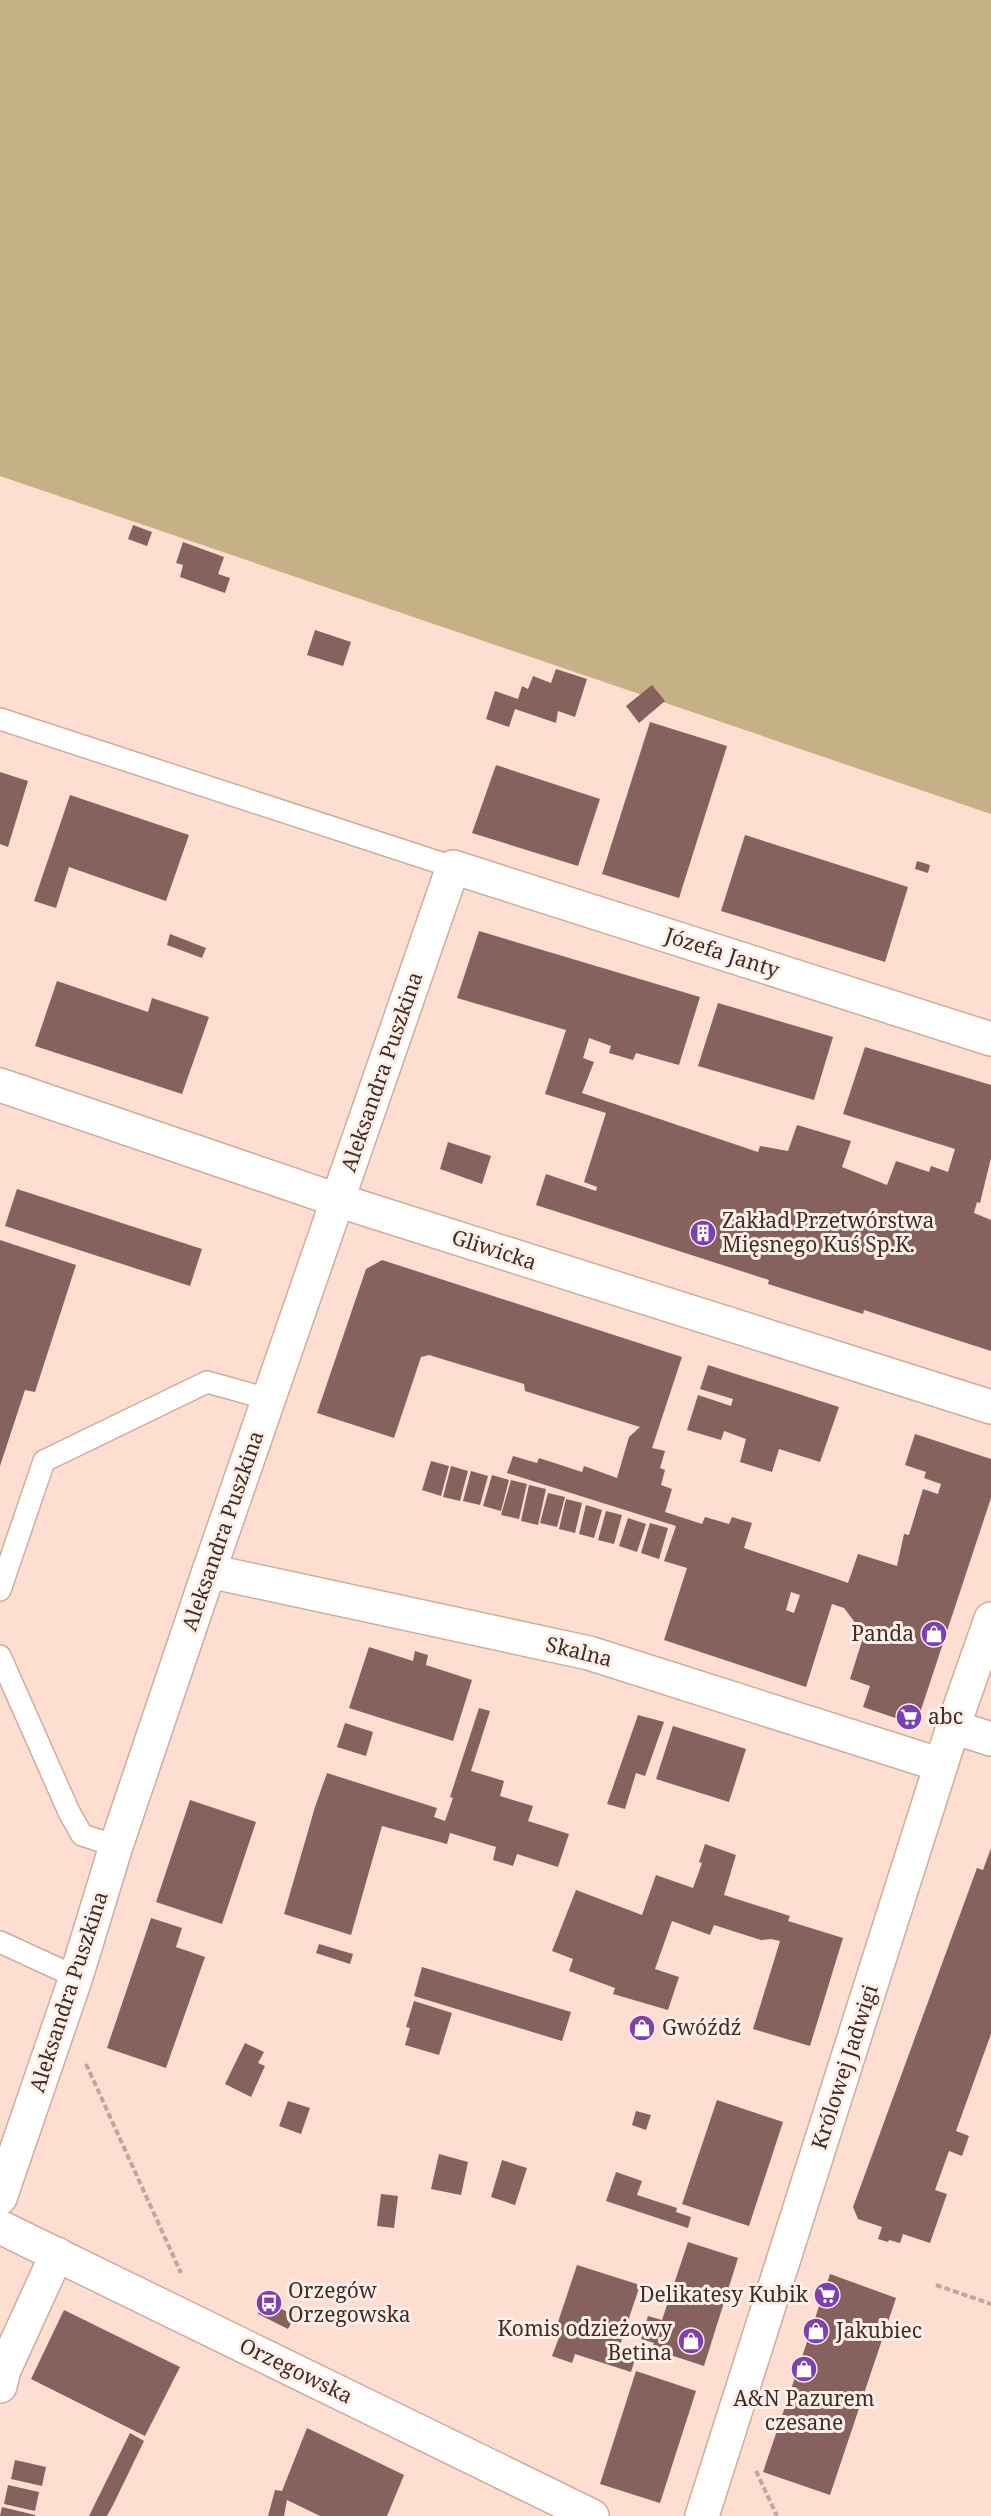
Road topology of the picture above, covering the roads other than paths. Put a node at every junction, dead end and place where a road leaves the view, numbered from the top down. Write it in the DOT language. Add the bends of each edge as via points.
graph roads {
  1 [pos="0,719"];
  2 [pos="453,867"];
  3 [pos="991,1039"];
  4 [pos="0,1085"];
  5 [pos="337,1200"];
  6 [pos="267,1399"];
  7 [pos="991,1407"];
  8 [pos="209,1571"];
  9 [pos="0,1590"];
  10 [pos="991,1619"];
  11 [pos="0,1656"];
  12 [pos="953,1727"];
  13 [pos="991,1739"];
  14 [pos="941,1765"];
  15 [pos="117,1846"];
  16 [pos="0,1942"];
  17 [pos="76,1977"];
  18 [pos="0,2198"];
  19 [pos="0,2227"];
  20 [pos="57,2254"];
  21 [pos="0,2386"];
  22 [pos="592,2516"];
  23 [pos="702,2516"];
  1 -- 2 [label="lane"];
  2 -- 3 [label="street, Józefa Janty"];
  2 -- 5 [label="street, Aleksandra Puszkina"];
  4 -- 5 [label="street, Gliwicka"];
  5 -- 6 [label="street, Aleksandra Puszkina"];
  5 -- 7 [label="street, Gliwicka"];
  6 -- 8 [label="street, Aleksandra Puszkina"];
  6 -- 9 [label="lane" via="207,1382 44,1461"];
  8 -- 14 [label="street, Skalna" via="589,1653"];
  8 -- 15 [label="street, Aleksandra Puszkina"];
  10 -- 12 [label="street, Królowej Jadwigi"];
  11 -- 15 [label="lane" via="82,1835"];
  12 -- 13 [label="street"];
  12 -- 14 [label="street, Królowej Jadwigi"];
  14 -- 23 [label="street, Królowej Jadwigi"];
  15 -- 17 [label="street, Aleksandra Puszkina"];
  16 -- 17 [label="lane"];
  17 -- 18 [label="street, Aleksandra Puszkina"];
  19 -- 20 [label="street, Orzegowska"];
  20 -- 21 [label="street"];
  20 -- 22 [label="street, Orzegowska"];
}
